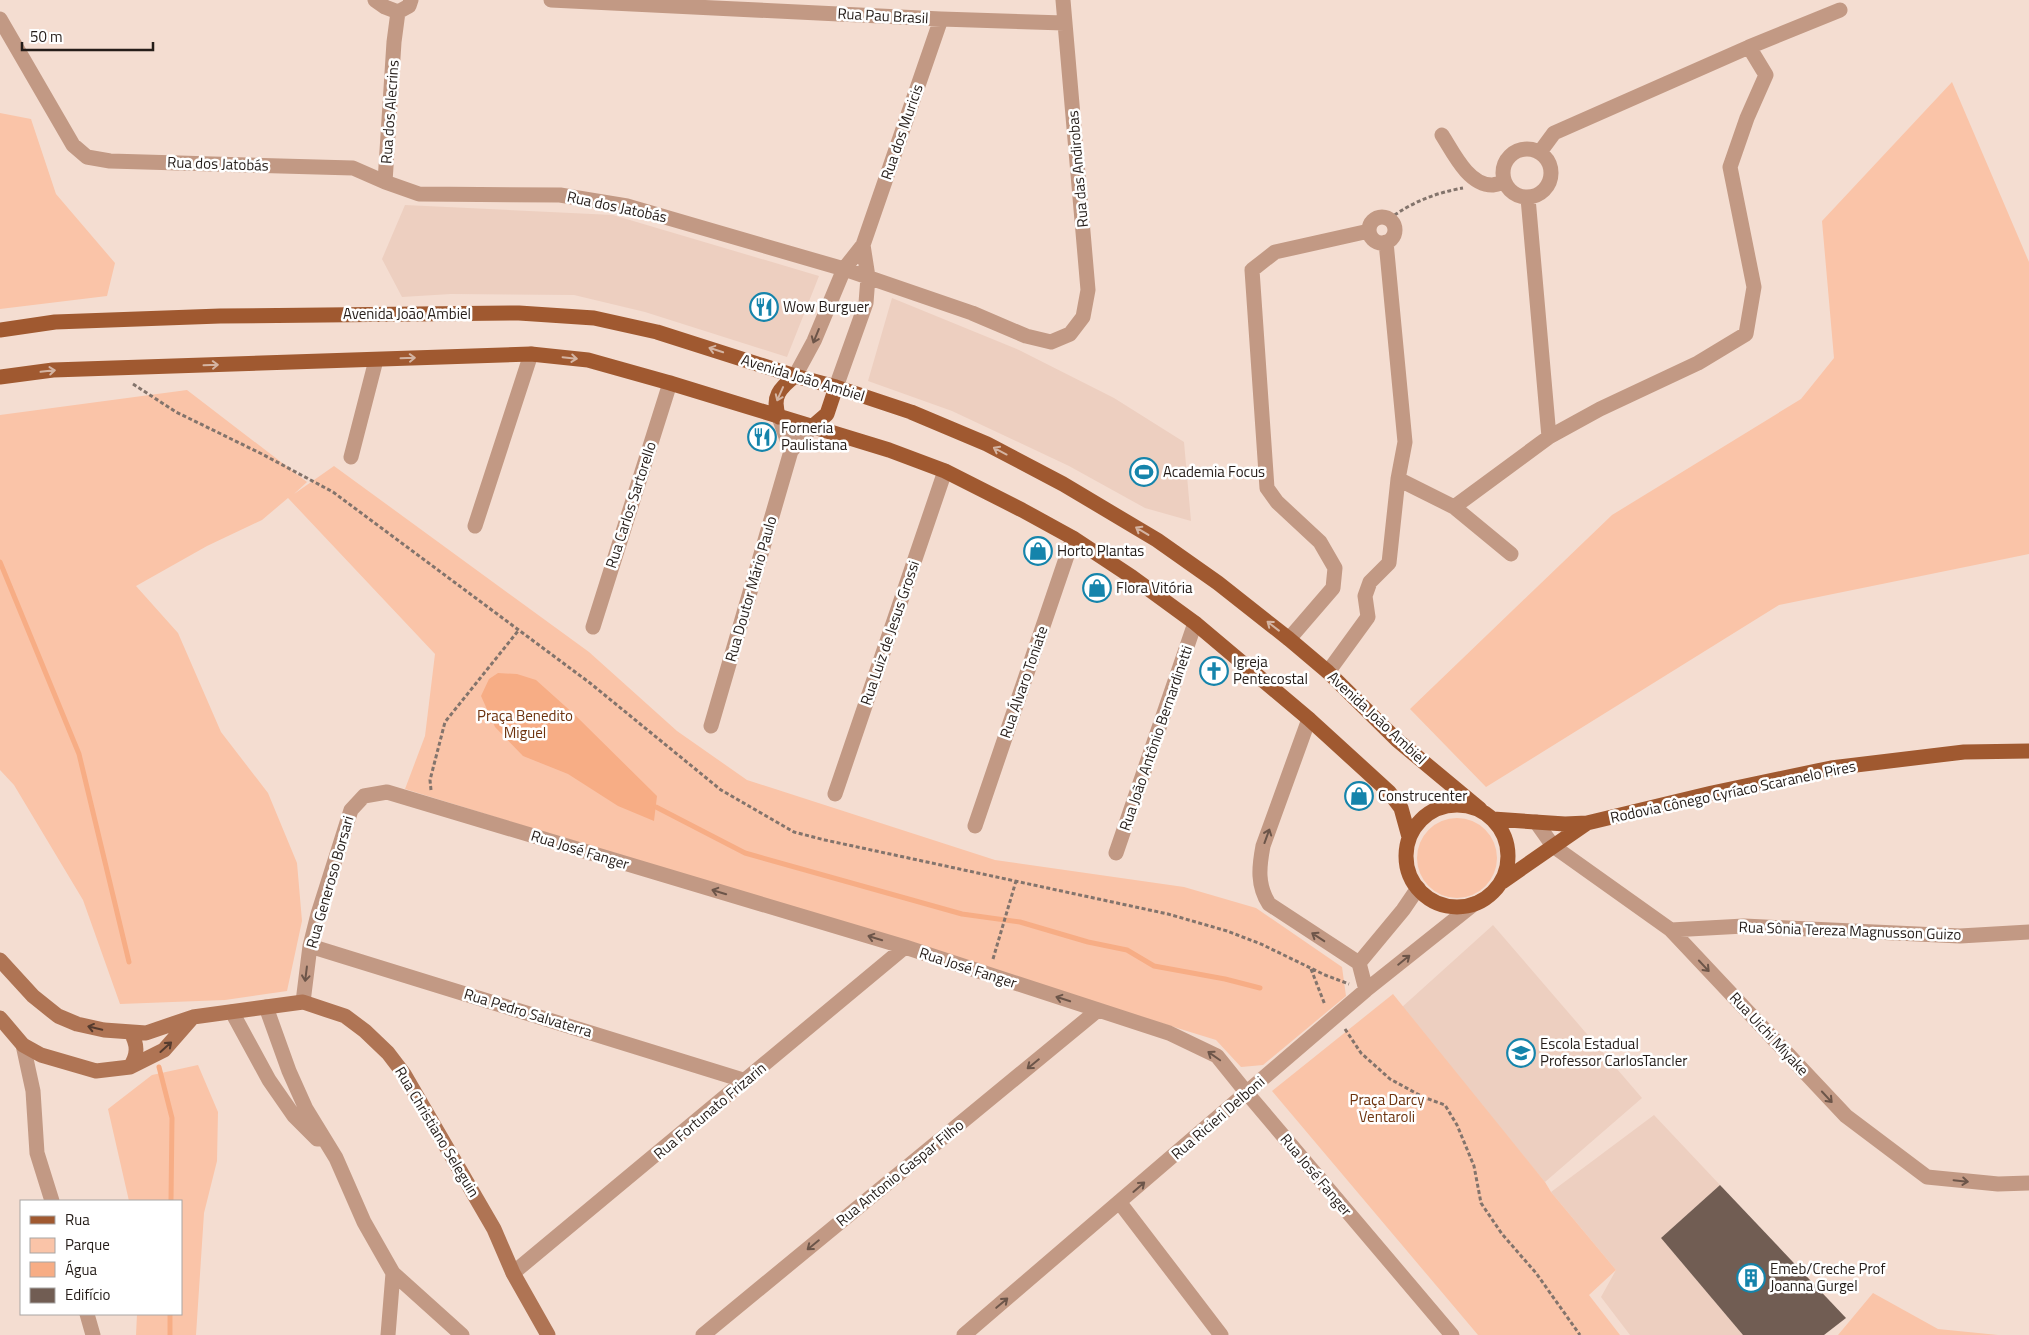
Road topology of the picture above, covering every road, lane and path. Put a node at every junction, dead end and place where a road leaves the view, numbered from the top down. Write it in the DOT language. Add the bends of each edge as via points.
graph roads {
  1 [pos="413,0"];
  2 [pos="551,0"];
  3 [pos="1063,0"];
  4 [pos="386,6"];
  5 [pos="1840,10"];
  6 [pos="0,19"];
  7 [pos="941,19"];
  8 [pos="1064,23"];
  9 [pos="1749,47"];
  10 [pos="1442,135"];
  11 [pos="1540,152"];
  12 [pos="385,182"];
  13 [pos="1477,182"];
  14 [pos="1504,182"];
  15 [pos="1528,198"];
  16 [pos="1389,219"];
  17 [pos="1369,231"];
  18 [pos="1386,242"];
  19 [pos="863,246"];
  20 [pos="844,269"];
  21 [pos="868,277"];
  22 [pos="0,330"];
  23 [pos="1070,334"];
  24 [pos="531,354"];
  25 [pos="376,360"];
  26 [pos="795,376"];
  27 [pos="0,377"];
  28 [pos="670,383"];
  29 [pos="836,387"];
  30 [pos="780,416"];
  31 [pos="812,427"];
  32 [pos="1549,437"];
  33 [pos="791,451"];
  34 [pos="351,457"];
  35 [pos="945,471"];
  36 [pos="1398,479"];
  37 [pos="1454,508"];
  38 [pos="475,526"];
  39 [pos="1072,538"];
  40 [pos="1511,554"];
  41 [pos="1195,623"];
  42 [pos="592,627"];
  43 [pos="518,631"];
  44 [pos="1289,639"];
  45 [pos="1328,672"];
  46 [pos="1309,719"];
  47 [pos="711,726"];
  48 [pos="2029,750"];
  49 [pos="835,794"];
  50 [pos="364,796"];
  51 [pos="433,806"];
  52 [pos="1480,809"];
  53 [pos="1493,819"];
  54 [pos="1536,822"];
  55 [pos="1587,823"];
  56 [pos="975,826"];
  57 [pos="1409,837"];
  58 [pos="1553,846"];
  59 [pos="1116,854"];
  60 [pos="1016,881"];
  61 [pos="1500,884"];
  62 [pos="1418,888"];
  63 [pos="1474,904"];
  64 [pos="1671,930"];
  65 [pos="2029,932"];
  66 [pos="310,946"];
  67 [pos="905,947"];
  68 [pos="0,960"];
  69 [pos="1359,963"];
  70 [pos="1311,969"];
  71 [pos="989,975"];
  72 [pos="1366,990"];
  73 [pos="303,1002"];
  74 [pos="266,1007"];
  75 [pos="1098,1010"];
  76 [pos="232,1012"];
  77 [pos="193,1017"];
  78 [pos="1335,1017"];
  79 [pos="0,1018"];
  80 [pos="131,1033"];
  81 [pos="23,1045"];
  82 [pos="130,1067"];
  83 [pos="746,1081"];
  84 [pos="1246,1092"];
  85 [pos="336,1158"];
  86 [pos="2029,1183"];
  87 [pos="52,1200"];
  88 [pos="1120,1203"];
  89 [pos="393,1273"];
  90 [pos="513,1273"];
  91 [pos="86,1315"];
  92 [pos="93,1335"];
  93 [pos="388,1335"];
  94 [pos="462,1335"];
  95 [pos="548,1335"];
  96 [pos="703,1335"];
  97 [pos="964,1335"];
  98 [pos="1221,1335"];
  99 [pos="1452,1335"];
  100 [pos="1580,1335"];
  1 -- 4 [label="street" via="409,6"];
  2 -- 7 [label="street, Rua Pau Brasil"];
  3 -- 8 [label="street, Rua das Andirobas"];
  4 -- 12 [label="street, Rua dos Alecrins" via="394,42"];
  5 -- 9 [label="street"];
  6 -- 12 [label="street, Rua dos Jatobás" via="72,145 87,157 110,161 352,168"];
  7 -- 8 [label="street, Rua Pau Brasil"];
  7 -- 19 [label="street, Rua dos Muricis"];
  8 -- 23 [label="street, Rua das Andirobas" via="1088,290 1083,317"];
  9 -- 11 [label="street" via="1554,133"];
  9 -- 32 [label="street" via="1766,75 1730,167 1754,287 1746,334 1698,363"];
  10 -- 13 [label="street"];
  11 -- 14 [label="street" via="1526,148 1511,154 1503,167"];
  11 -- 15 [label="street" via="1550,164 1551,179 1542,192"];
  12 -- 20 [label="street, Rua dos Jatobás" via="420,194 560,195 627,206"];
  13 -- 14 [label="street" via="1492,185"];
  13 -- 16 [label="path" via="1422,199"];
  14 -- 15 [label="street" via="1513,194"];
  15 -- 32 [label="street"];
  16 -- 17 [label="street" via="1373,220"];
  16 -- 18 [label="street" via="1393,223 1394,234"];
  17 -- 18 [label="street" via="1375,240"];
  17 -- 44 [label="street" via="1275,252 1252,270 1267,488 1277,502 1320,542 1335,568 1333,588"];
  18 -- 36 [label="street" via="1405,442"];
  19 -- 20 [label="street, Rua dos Muricis"];
  19 -- 21 [label="street, Rua dos Muricis"];
  20 -- 21 [label="street, Rua dos Jatobás"];
  20 -- 26 [label="street, Rua dos Muricis, one-way" via="807,358"];
  21 -- 23 [label="street, Rua dos Jatobás" via="972,313 1026,336 1051,342"];
  21 -- 29 [label="street, Rua dos Muricis" via="866,304"];
  26 -- 22 [label="main road, Avenida João Ambiel, one-way" via="658,332 594,318 519,313 201,317 56,322"];
  25 -- 24 [label="main road, one-way"];
  24 -- 28 [label="main road, one-way" via="588,360"];
  24 -- 38 [label="street"];
  27 -- 25 [label="main road, one-way" via="53,370"];
  25 -- 34 [label="street"];
  26 -- 29 [label="main road, Avenida João Ambiel"];
  26 -- 30 [label="main road, one-way" via="777,396 775,406"];
  28 -- 30 [label="main road"];
  28 -- 42 [label="street, Rua Carlos Sartorello"];
  29 -- 31 [label="main road" via="828,414"];
  44 -- 29 [label="main road, Avenida João Ambiel, one-way" via="1157,540 1063,484 987,444 912,412"];
  30 -- 31 [label="main road"];
  30 -- 33 [label="street"];
  31 -- 33 [label="street, Rua Doutor Mário Paulo"];
  31 -- 35 [label="main road"];
  32 -- 37 [label="street"];
  33 -- 47 [label="street, Rua Doutor Mário Paulo"];
  35 -- 39 [label="main road"];
  35 -- 49 [label="street, Rua Luiz de Jesus Grossi"];
  36 -- 37 [label="street"];
  36 -- 45 [label="street" via="1389,563 1370,582 1365,596 1368,616"];
  37 -- 40 [label="street"];
  39 -- 41 [label="main road"];
  39 -- 56 [label="street, Rua Álvaro Toniate"];
  41 -- 46 [label="main road"];
  41 -- 59 [label="street, Rua João Antônio Bernardinetti"];
  43 -- 51 [label="path" via="445,722 430,780"];
  44 -- 45 [label="main road, Avenida João Ambiel"];
  45 -- 52 [label="main road, Avenida João Ambiel" via="1397,740"];
  46 -- 57 [label="main road" via="1389,792 1401,808"];
  69 -- 46 [label="street, one-way" via="1269,904 1260,883 1263,846"];
  48 -- 55 [label="main road, Rodovia Cônego Cyríaco Scaranelo Pires" via="1964,752 1832,768"];
  50 -- 51 [label="street, Rua José Fanger" via="387,792"];
  50 -- 66 [label="street, Rua Generoso Borsari" via="351,810"];
  67 -- 51 [label="street, Rua José Fanger, one-way"];
  52 -- 53 [label="main road, Avenida João Ambiel"];
  52 -- 57 [label="main road, Avenida João Ambiel" via="1464,804 1447,805 1431,811"];
  53 -- 54 [label="main road, Rodovia Cônego Cyríaco Scaranelo Pires"];
  53 -- 61 [label="main road, Avenida João Ambiel" via="1504,833 1508,850 1507,868"];
  54 -- 55 [label="main road, Rodovia Cônego Cyríaco Scaranelo Pires"];
  54 -- 58 [label="street, Rua Uichi Miyake"];
  55 -- 58 [label="main road, Rodovia Cônego Cyríaco Scaranelo Pires"];
  57 -- 62 [label="main road" via="1408,870"];
  58 -- 61 [label="main road, Rodovia Cônego Cyríaco Scaranelo Pires"];
  58 -- 64 [label="street, Rua Uichi Miyake"];
  60 -- 71 [label="path"];
  61 -- 63 [label="main road" via="1489,896"];
  62 -- 63 [label="main road" via="1441,905 1458,907"];
  62 -- 69 [label="street"];
  72 -- 63 [label="street, Rua Ricieri Delboni, one-way"];
  64 -- 65 [label="street, Rua Sônia Tereza Magnusson Guizo" via="1744,926 1960,936"];
  64 -- 86 [label="street, Rua Uichi Miyake, one-way" via="1846,1116 1928,1177 1998,1184"];
  66 -- 73 [label="street, Rua Generoso Borsari, one-way"];
  66 -- 83 [label="street, Rua Pedro Salvaterra"];
  67 -- 71 [label="street, Rua José Fanger"];
  67 -- 83 [label="street, Rua Fortunato Frizarin"];
  80 -- 68 [label="main road, Rua Christiano Seleguin, one-way" via="77,1024 58,1016 33,996"];
  69 -- 72 [label="street"];
  70 -- 78 [label="path" via="1323,1003"];
  75 -- 71 [label="street, Rua José Fanger, one-way"];
  72 -- 78 [label="street, Rua Ricieri Delboni"];
  73 -- 74 [label="main road, Rua Christiano Seleguin"];
  73 -- 90 [label="main road, Rua Christiano Seleguin" via="344,1016 366,1031 388,1053 404,1074 494,1229"];
  74 -- 76 [label="main road, Rua Christiano Seleguin"];
  74 -- 85 [label="street" via="306,1109"];
  84 -- 75 [label="street, Rua José Fanger, one-way" via="1217,1056 1169,1033"];
  75 -- 96 [label="street, Rua Antonio Gaspar Filho, one-way"];
  76 -- 77 [label="main road, Rua Christiano Seleguin"];
  76 -- 85 [label="street" via="269,1080 294,1116"];
  77 -- 80 [label="main road, Rua Christiano Seleguin" via="146,1033"];
  82 -- 77 [label="main road, one-way" via="164,1050"];
  78 -- 84 [label="street, Rua Ricieri Delboni"];
  78 -- 100 [label="path" via="1361,1053 1390,1079 1445,1105 1474,1166 1481,1203"];
  79 -- 81 [label="main road"];
  80 -- 82 [label="main road" via="137,1051"];
  81 -- 82 [label="main road" via="41,1055 96,1071"];
  81 -- 87 [label="street" via="33,1091 37,1153"];
  83 -- 90 [label="street, Rua Fortunato Frizarin"];
  88 -- 84 [label="street, Rua Ricieri Delboni, one-way"];
  84 -- 99 [label="street, Rua José Fanger"];
  85 -- 89 [label="street" via="364,1222"];
  97 -- 88 [label="street, Rua Ricieri Delboni, one-way"];
  88 -- 98 [label="street"];
  89 -- 93 [label="street"];
  89 -- 94 [label="street"];
  90 -- 95 [label="main road, Rua Christiano Seleguin"];
  91 -- 92 [label="street"];
}
